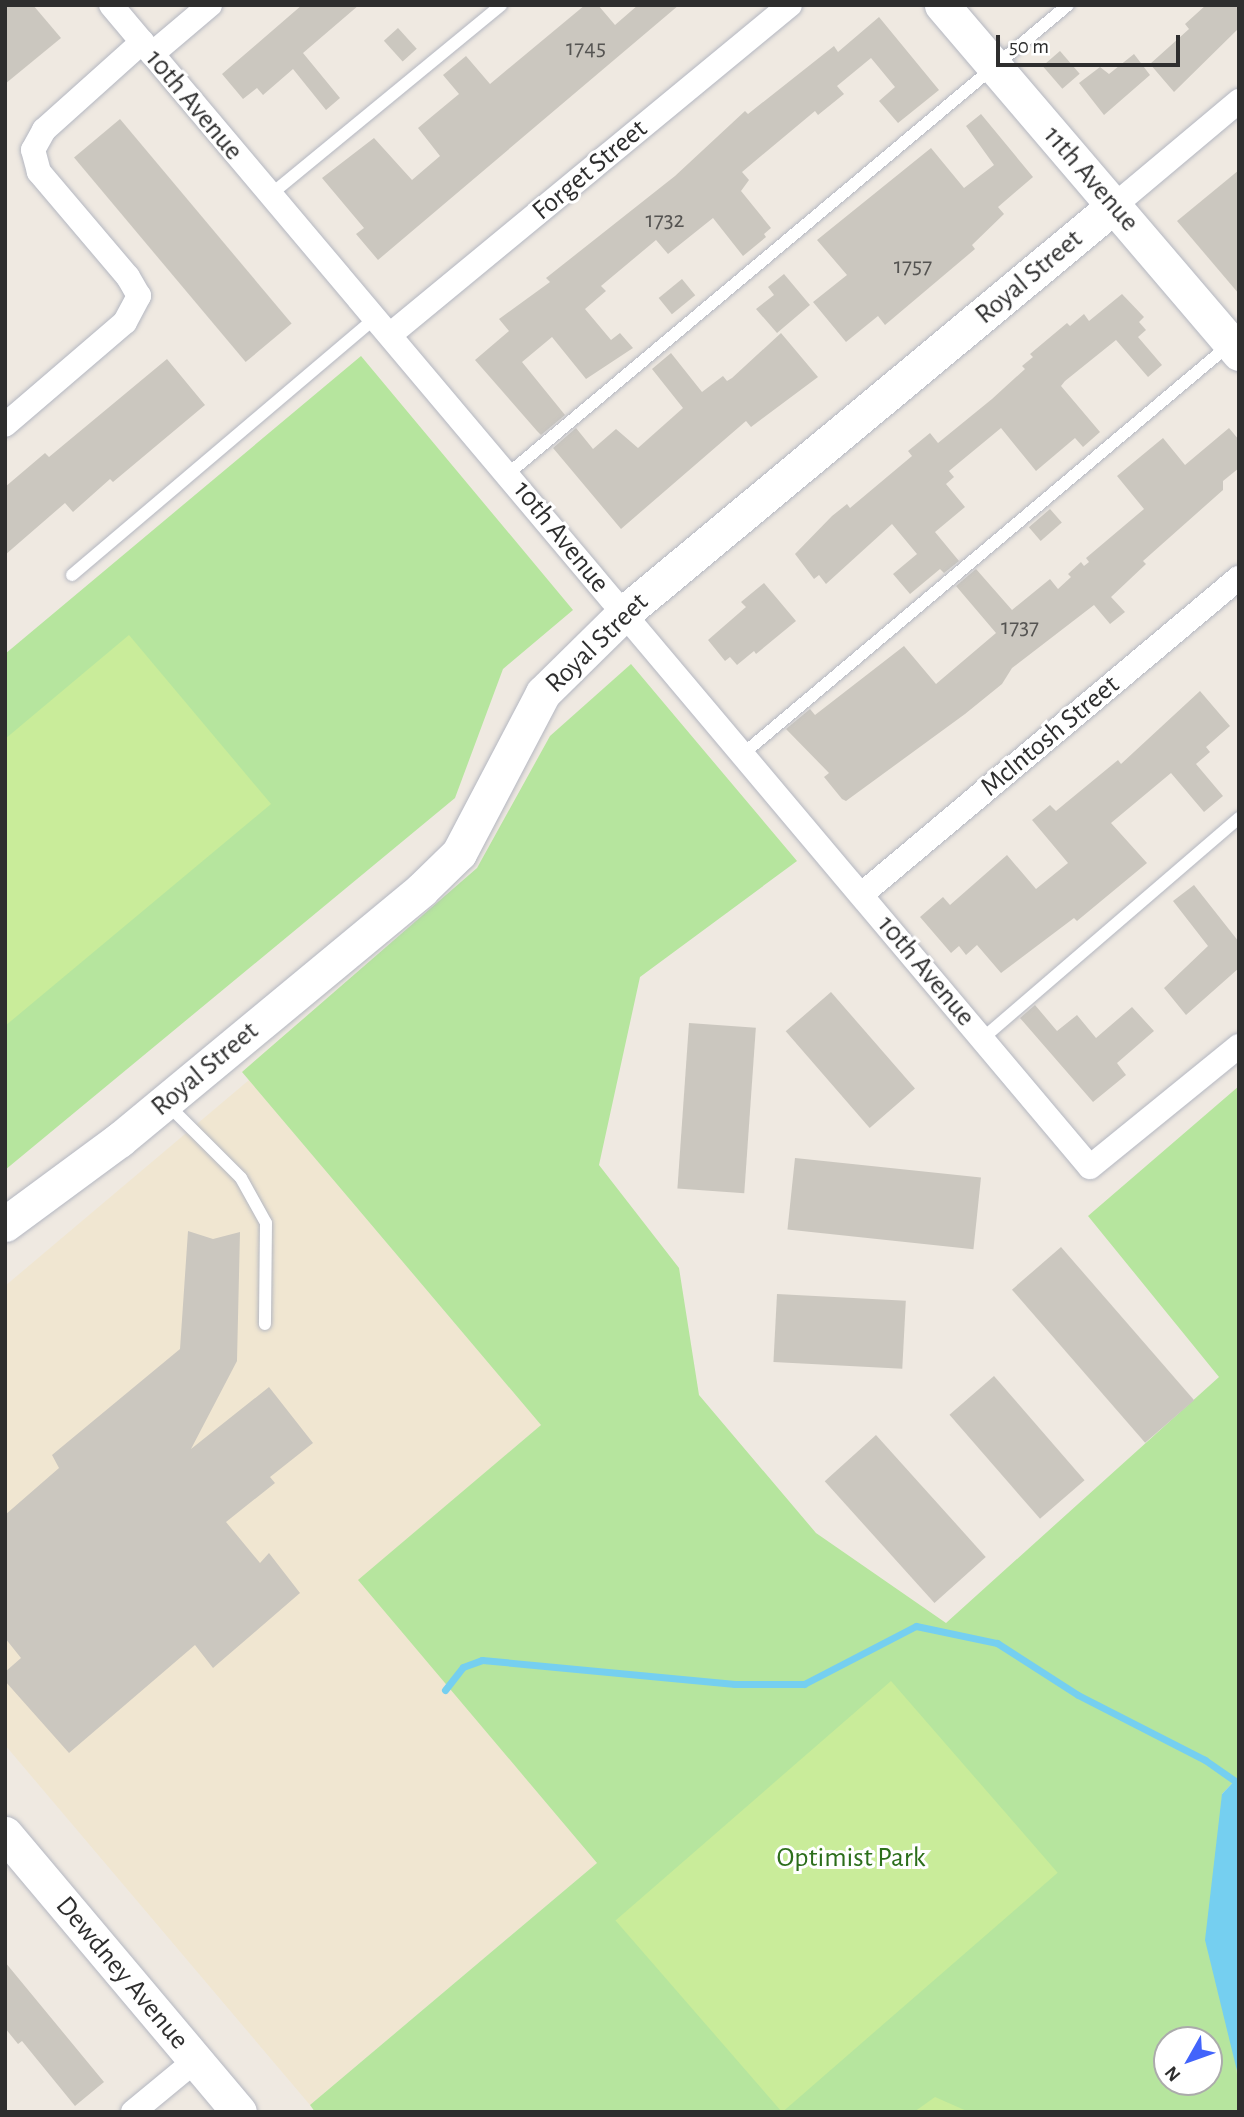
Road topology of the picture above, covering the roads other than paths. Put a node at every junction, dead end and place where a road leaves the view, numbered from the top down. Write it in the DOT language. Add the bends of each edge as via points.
graph roads {
  1 [pos="111,5"];
  2 [pos="210,5"];
  3 [pos="501,5"];
  4 [pos="790,5"];
  5 [pos="942,5"];
  6 [pos="1068,5"];
  7 [pos="147,48"];
  8 [pos="996,67"];
  9 [pos="1239,101"];
  10 [pos="270,195"];
  11 [pos="1115,205"];
  12 [pos="383,326"];
  13 [pos="1236,345"];
  14 [pos="5,425"];
  15 [pos="509,473"];
  16 [pos="72,575"];
  17 [pos="1239,578"];
  18 [pos="624,613"];
  19 [pos="744,753"];
  20 [pos="1239,818"];
  21 [pos="862,894"];
  22 [pos="982,1039"];
  23 [pos="1239,1046"];
  24 [pos="165,1102"];
  25 [pos="5,1224"];
  26 [pos="264,1324"];
  27 [pos="5,1834"];
  28 [pos="195,2060"];
  29 [pos="133,2112"];
  30 [pos="239,2112"];
  1 -- 7 [label="street, 10th Avenue"];
  2 -- 7 [label="street"];
  3 -- 10 [label="lane"];
  4 -- 12 [label="street, Forget Street"];
  5 -- 8 [label="street, 11th Avenue"];
  6 -- 8 [label="lane"];
  7 -- 10 [label="street, 10th Avenue"];
  7 -- 14 [label="street" via="44,131 33,150 39,172 139,296 125,322"];
  8 -- 11 [label="street, 11th Avenue"];
  8 -- 15 [label="lane"];
  9 -- 11 [label="street, Royal Street"];
  10 -- 12 [label="street, 10th Avenue"];
  11 -- 13 [label="street, 11th Avenue"];
  11 -- 18 [label="street, Royal Street"];
  12 -- 15 [label="street, 10th Avenue"];
  12 -- 16 [label="lane"];
  13 -- 19 [label="lane"];
  15 -- 18 [label="street, 10th Avenue"];
  17 -- 21 [label="street, McIntosh Street"];
  18 -- 19 [label="street, 10th Avenue"];
  18 -- 24 [label="street, Royal Street" via="543,693 459,853"];
  19 -- 21 [label="street, 10th Avenue"];
  20 -- 22 [label="lane"];
  21 -- 22 [label="street, 10th Avenue"];
  22 -- 23 [label="street, 10th Avenue" via="1090,1167"];
  24 -- 25 [label="street, Royal Street"];
  24 -- 26 [label="lane" via="241,1178 266,1223"];
  27 -- 28 [label="street, Dewdney Avenue"];
  28 -- 29 [label="street"];
  28 -- 30 [label="street, Dewdney Avenue"];
}
